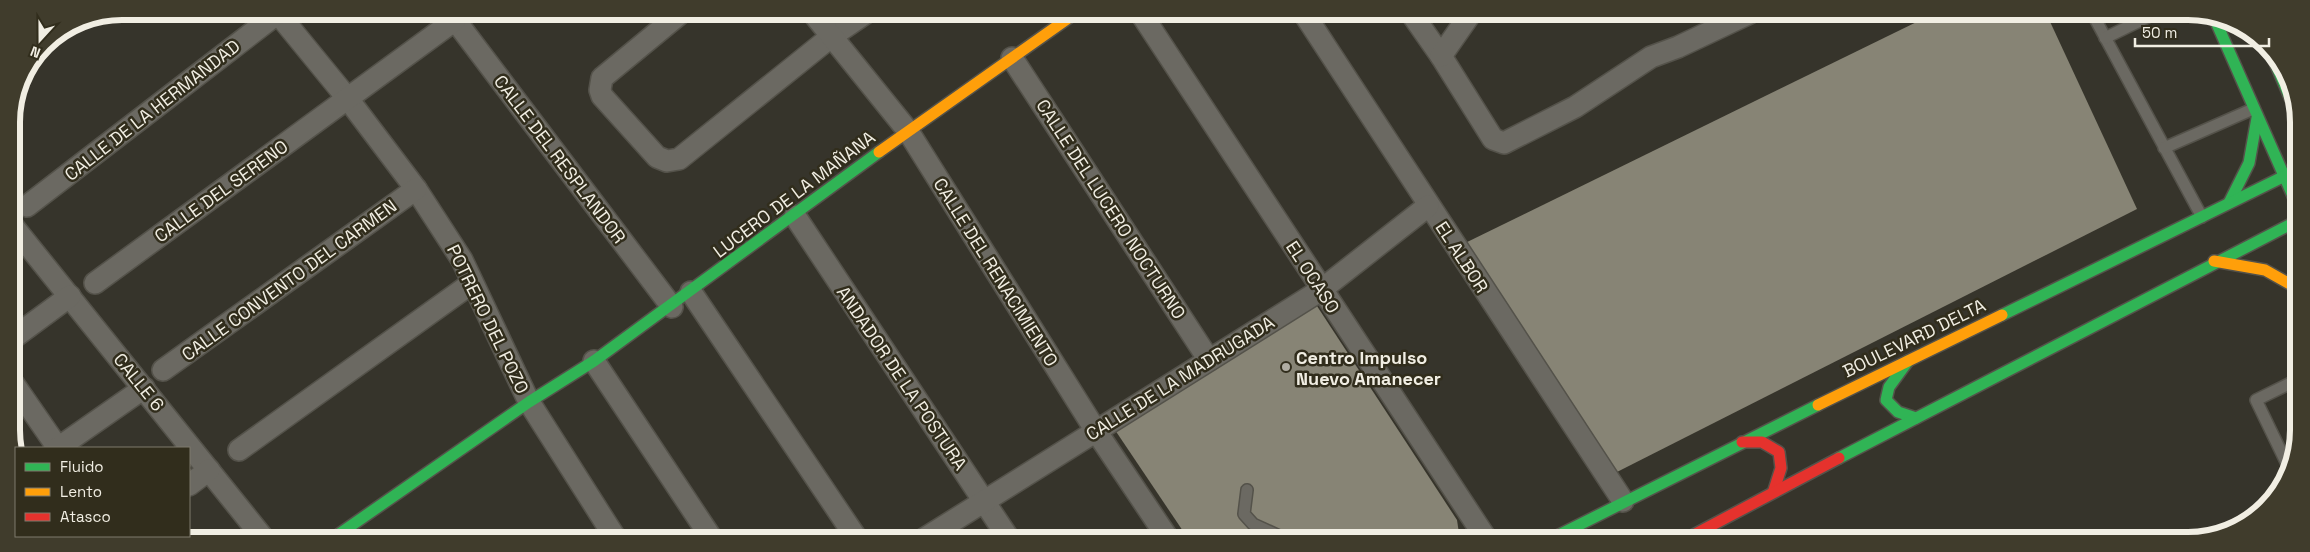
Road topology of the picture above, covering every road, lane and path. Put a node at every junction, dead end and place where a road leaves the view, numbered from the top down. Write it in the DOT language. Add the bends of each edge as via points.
graph roads {
  1 [pos="267,20"];
  2 [pos="284,20"];
  3 [pos="447,20"];
  4 [pos="455,20"];
  5 [pos="672,20"];
  6 [pos="819,20"];
  7 [pos="855,20"];
  8 [pos="1066,20"];
  9 [pos="1145,20"];
  10 [pos="1308,20"];
  11 [pos="1416,20"];
  12 [pos="1466,20"];
  13 [pos="1735,20"];
  14 [pos="2096,20"];
  15 [pos="2142,20"];
  16 [pos="2217,24"];
  17 [pos="832,36"];
  18 [pos="2105,38"];
  19 [pos="1442,56"];
  20 [pos="1012,58"];
  21 [pos="348,99"];
  22 [pos="2255,114"];
  23 [pos="908,131"];
  24 [pos="2164,148"];
  25 [pos="2290,174"];
  26 [pos="2285,176"];
  27 [pos="2290,188"];
  28 [pos="416,189"];
  29 [pos="2229,203"];
  30 [pos="27,206"];
  31 [pos="1428,206"];
  32 [pos="794,216"];
  33 [pos="2202,217"];
  34 [pos="2290,225"];
  35 [pos="20,235"];
  36 [pos="2214,261"];
  37 [pos="96,283"];
  38 [pos="472,283"];
  39 [pos="2290,284"];
  40 [pos="1321,290"];
  41 [pos="691,292"];
  42 [pos="70,296"];
  43 [pos="672,306"];
  44 [pos="20,333"];
  45 [pos="1209,360"];
  46 [pos="1908,360"];
  47 [pos="594,362"];
  48 [pos="163,370"];
  49 [pos="2290,383"];
  50 [pos="144,388"];
  51 [pos="20,393"];
  52 [pos="529,402"];
  53 [pos="1916,418"];
  54 [pos="1096,431"];
  55 [pos="1742,442"];
  56 [pos="57,447"];
  57 [pos="59,447"];
  58 [pos="239,450"];
  59 [pos="2285,460"];
  60 [pos="209,470"];
  61 [pos="190,484"];
  62 [pos="1247,490"];
  63 [pos="1774,490"];
  64 [pos="984,500"];
  65 [pos="1623,501"];
  66 [pos="258,532"];
  67 [pos="342,532"];
  68 [pos="608,532"];
  69 [pos="707,532"];
  70 [pos="852,532"];
  71 [pos="935,532"];
  72 [pos="1005,532"];
  73 [pos="1164,532"];
  74 [pos="1270,532"];
  75 [pos="1482,532"];
  76 [pos="1564,532"];
  77 [pos="1698,532"];
  1 -- 30 [label="street, CALLE DE LA HERMANDAD"];
  2 -- 21 [label="street, POTRERO DEL POZO"];
  3 -- 21 [label="street, CALLE DEL SERENO"];
  4 -- 43 [label="street, CALLE DEL RESPLANDOR"];
  5 -- 17 [label="street" via="602,78 600,90 656,157 667,160 680,159"];
  6 -- 17 [label="street, CALLE DEL RENACIMIENTO"];
  7 -- 17 [label="street"];
  8 -- 20 [label="main road, LUCERO DE LA MAÑANA"];
  9 -- 40 [label="street, EL OCASO"];
  10 -- 31 [label="street, EL ALBOR"];
  11 -- 19 [label="street"];
  12 -- 19 [label="street"];
  13 -- 19 [label="street" via="1651,57 1575,107 1504,143 1493,139"];
  14 -- 18 [label="lane"];
  15 -- 18 [label="lane"];
  16 -- 22 [label="main road"];
  17 -- 23 [label="street, CALLE DEL RENACIMIENTO"];
  18 -- 24 [label="lane"];
  20 -- 23 [label="main road, LUCERO DE LA MAÑANA"];
  20 -- 45 [label="street, CALLE DEL LUCERO NOCTURNO"];
  21 -- 28 [label="street, POTRERO DEL POZO"];
  21 -- 37 [label="street, CALLE DEL SERENO"];
  22 -- 24 [label="lane"];
  22 -- 26 [label="main road"];
  22 -- 29 [label="main road" via="2254,146 2249,166"];
  23 -- 32 [label="main road, LUCERO DE LA MAÑANA"];
  23 -- 54 [label="street, CALLE DEL RENACIMIENTO"];
  24 -- 33 [label="lane"];
  25 -- 26 [label="main road, BOULEVARD DELTA"];
  26 -- 27 [label="main road"];
  26 -- 29 [label="main road, BOULEVARD DELTA"];
  28 -- 38 [label="street, POTRERO DEL POZO" via="462,260"];
  28 -- 48 [label="street, CALLE CONVENTO DEL CARMEN"];
  29 -- 33 [label="main road, BOULEVARD DELTA"];
  31 -- 40 [label="street, CALLE DE LA MADRUGADA"];
  31 -- 65 [label="street, EL ALBOR"];
  32 -- 41 [label="main road, LUCERO DE LA MAÑANA"];
  32 -- 64 [label="street, ANDADOR DE LA POSTURA"];
  33 -- 46 [label="main road, BOULEVARD DELTA"];
  34 -- 36 [label="main road"];
  35 -- 42 [label="street, CALLE 6"];
  36 -- 39 [label="main road" via="2264,270"];
  36 -- 53 [label="main road"];
  38 -- 52 [label="street, POTRERO DEL POZO"];
  38 -- 58 [label="street"];
  40 -- 45 [label="street, CALLE DE LA MADRUGADA"];
  40 -- 75 [label="street, EL OCASO"];
  41 -- 43 [label="main road, LUCERO DE LA MAÑANA"];
  41 -- 70 [label="street"];
  42 -- 44 [label="street"];
  42 -- 50 [label="street, CALLE 6"];
  43 -- 47 [label="main road, LUCERO DE LA MAÑANA"];
  45 -- 54 [label="street, CALLE DE LA MADRUGADA"];
  46 -- 53 [label="main road" via="1889,387 1886,400 1898,412"];
  46 -- 55 [label="main road, BOULEVARD DELTA"];
  47 -- 52 [label="main road, LUCERO DE LA MAÑANA"];
  47 -- 69 [label="street"];
  49 -- 59 [label="lane" via="2256,400"];
  50 -- 57 [label="street"];
  50 -- 60 [label="street, CALLE 6"];
  51 -- 56 [label="street"];
  52 -- 67 [label="main road, LUCERO DE LA MAÑANA"];
  52 -- 68 [label="street, POTRERO DEL POZO"];
  53 -- 63 [label="main road"];
  54 -- 64 [label="street, CALLE DE LA MADRUGADA"];
  54 -- 73 [label="street, CALLE DEL RENACIMIENTO"];
  55 -- 63 [label="main road" via="1762,442 1780,452 1781,468"];
  55 -- 65 [label="main road, BOULEVARD DELTA"];
  60 -- 61 [label="street"];
  60 -- 66 [label="street, CALLE 6"];
  62 -- 74 [label="lane" via="1244,514 1253,524"];
  63 -- 77 [label="main road"];
  64 -- 71 [label="street, CALLE DE LA MADRUGADA"];
  64 -- 72 [label="street, ANDADOR DE LA POSTURA"];
  65 -- 76 [label="main road, BOULEVARD DELTA"];
}
